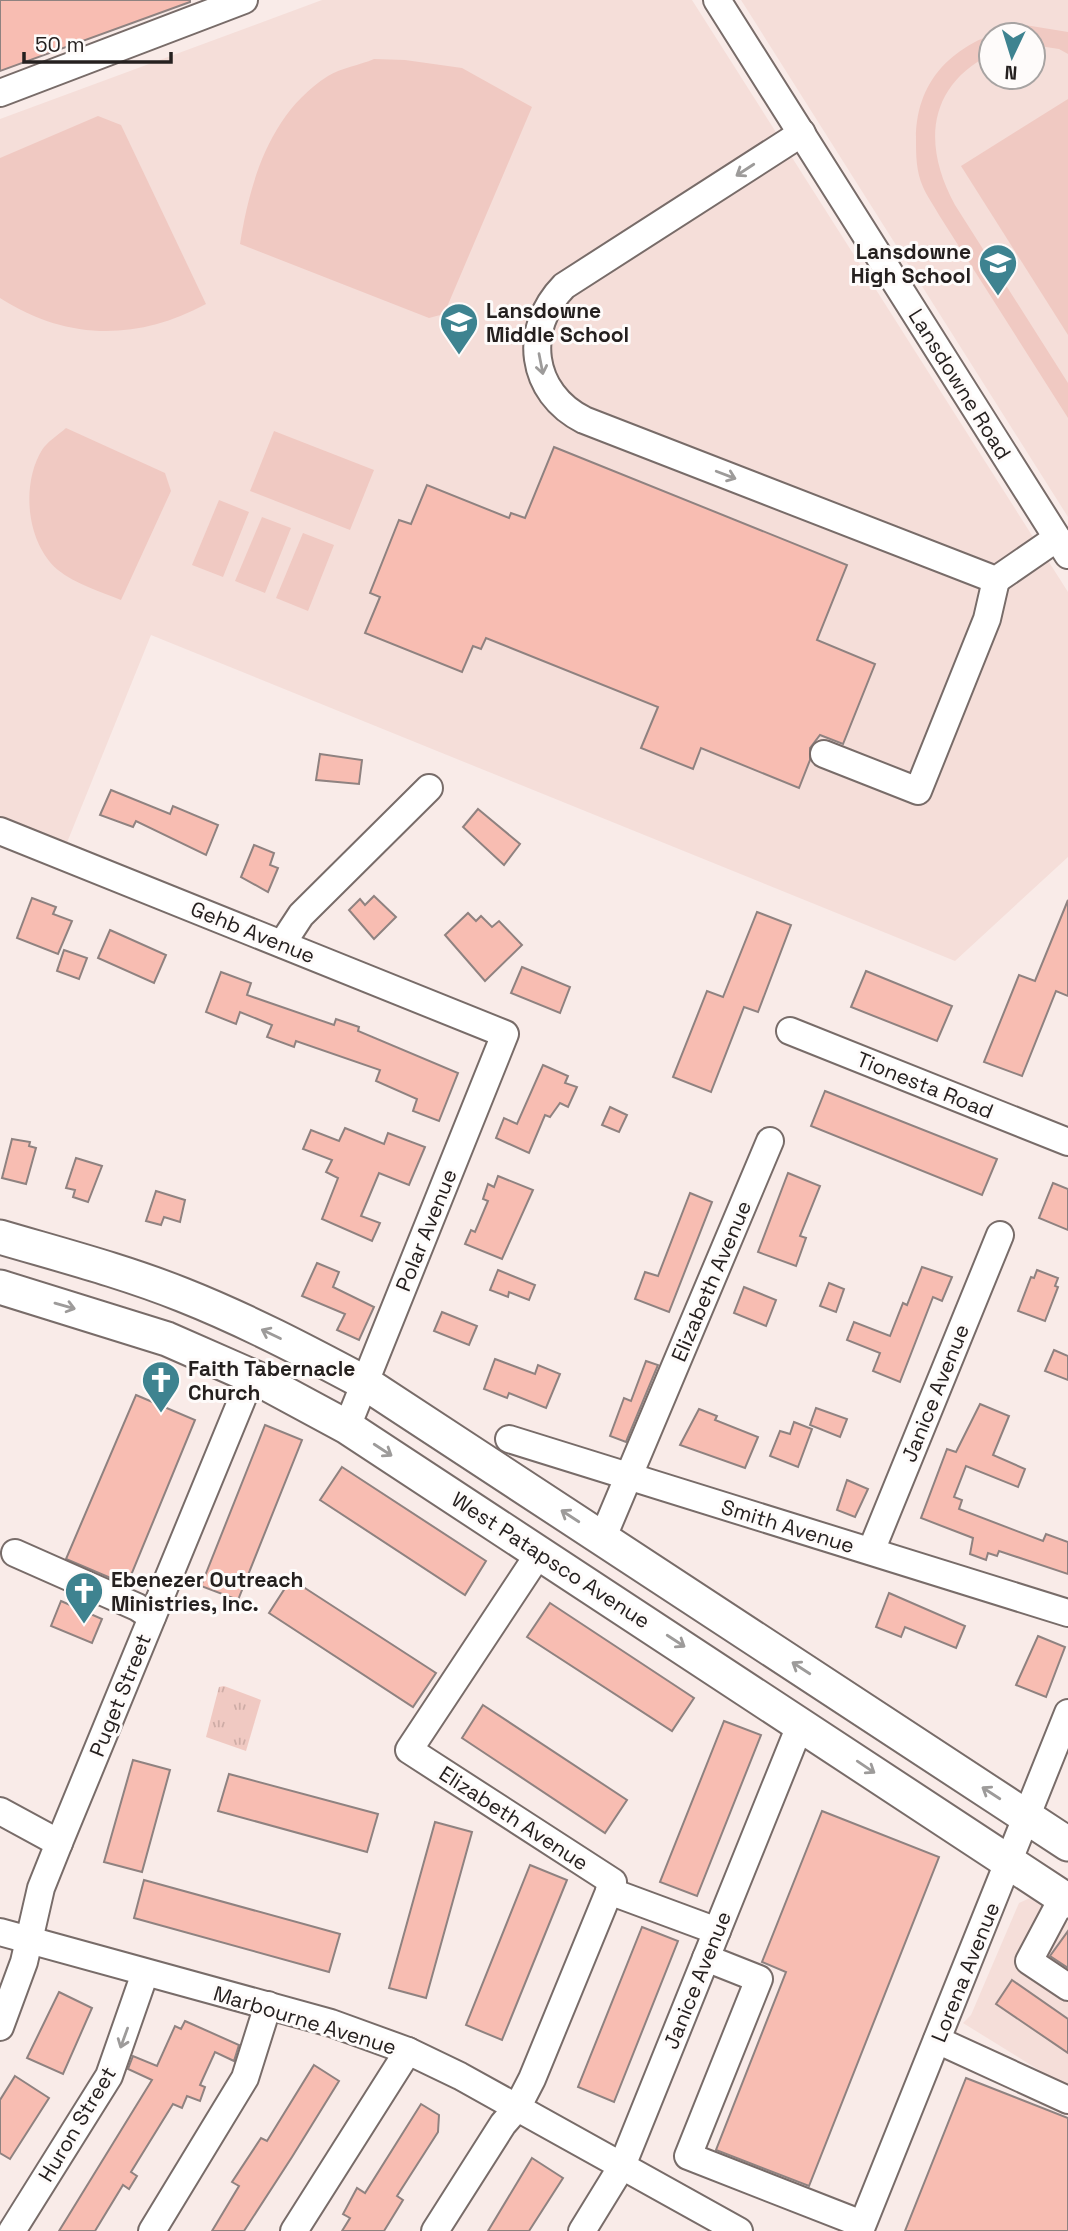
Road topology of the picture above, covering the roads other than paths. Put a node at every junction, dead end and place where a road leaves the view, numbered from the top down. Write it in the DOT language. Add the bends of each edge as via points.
graph roads {
  1 [pos="244,0"];
  2 [pos="716,0"];
  3 [pos="0,93"];
  4 [pos="802,133"];
  5 [pos="1063,546"];
  6 [pos="996,580"];
  7 [pos="824,754"];
  8 [pos="429,788"];
  9 [pos="0,831"];
  10 [pos="282,944"];
  11 [pos="790,1031"];
  12 [pos="505,1034"];
  13 [pos="1065,1132"];
  14 [pos="770,1141"];
  15 [pos="1000,1235"];
  16 [pos="0,1237"];
  17 [pos="0,1287"];
  18 [pos="258,1379"];
  19 [pos="365,1383"];
  20 [pos="347,1427"];
  21 [pos="509,1439"];
  22 [pos="629,1476"];
  23 [pos="603,1538"];
  24 [pos="871,1551"];
  25 [pos="540,1552"];
  26 [pos="15,1553"];
  27 [pos="1068,1613"];
  28 [pos="152,1617"];
  29 [pos="1068,1713"];
  30 [pos="801,1723"];
  31 [pos="0,1811"];
  32 [pos="1027,1817"];
  33 [pos="59,1843"];
  34 [pos="1068,1844"];
  35 [pos="1009,1863"];
  36 [pos="609,1891"];
  37 [pos="1065,1899"];
  38 [pos="717,1931"];
  39 [pos="0,1932"];
  40 [pos="27,1940"];
  41 [pos="706,1958"];
  42 [pos="145,1973"];
  43 [pos="1068,1987"];
  44 [pos="268,2005"];
  45 [pos="0,2027"];
  46 [pos="937,2040"];
  47 [pos="408,2051"];
  48 [pos="1068,2100"];
  49 [pos="517,2108"];
  50 [pos="622,2166"];
  51 [pos="11,2216"];
  52 [pos="861,2228"];
  53 [pos="733,2230"];
  54 [pos="152,2231"];
  55 [pos="294,2231"];
  56 [pos="435,2231"];
  57 [pos="582,2231"];
  1 -- 3 [label="street"];
  2 -- 4 [label="street, Lansdowne Road"];
  4 -- 5 [label="street, Lansdowne Road"];
  4 -- 6 [label="street, one-way" via="564,286 548,302 540,321 540,366 555,400 584,421"];
  5 -- 6 [label="street"];
  6 -- 7 [label="street" via="987,619 918,790"];
  8 -- 10 [label="street" via="301,915"];
  9 -- 10 [label="street, Gehb Avenue"];
  10 -- 12 [label="street, Gehb Avenue"];
  11 -- 13 [label="street, Tionesta Road"];
  12 -- 19 [label="street, Polar Avenue"];
  14 -- 22 [label="street, Elizabeth Avenue"];
  15 -- 24 [label="street, Janice Avenue"];
  19 -- 16 [label="main road, one-way" via="268,1332 181,1294"];
  17 -- 18 [label="main road, West Patapsco Avenue, one-way" via="167,1339"];
  18 -- 20 [label="main road, West Patapsco Avenue"];
  18 -- 28 [label="street, Puget Street" via="245,1392"];
  19 -- 20 [label="street, Polar Avenue"];
  23 -- 19 [label="main road, one-way"];
  20 -- 25 [label="main road, West Patapsco Avenue, one-way"];
  21 -- 22 [label="street, Smith Avenue"];
  22 -- 23 [label="street, Elizabeth Avenue"];
  22 -- 24 [label="street, Smith Avenue"];
  32 -- 23 [label="main road, one-way"];
  24 -- 27 [label="street, Smith Avenue"];
  25 -- 30 [label="main road, West Patapsco Avenue, one-way"];
  25 -- 36 [label="street, Elizabeth Avenue" via="409,1749 613,1882"];
  26 -- 28 [label="street"];
  28 -- 33 [label="street, Puget Street"];
  29 -- 32 [label="street, Lorena Avenue"];
  30 -- 35 [label="main road, West Patapsco Avenue, one-way"];
  30 -- 38 [label="street, Janice Avenue"];
  31 -- 33 [label="street"];
  32 -- 34 [label="main road"];
  32 -- 35 [label="street, Lorena Avenue"];
  33 -- 40 [label="street, Puget Street"];
  35 -- 37 [label="main road, West Patapsco Avenue"];
  35 -- 46 [label="street, Lorena Avenue"];
  36 -- 38 [label="street"];
  36 -- 49 [label="street"];
  37 -- 43 [label="street" via="1029,1961"];
  38 -- 41 [label="street, Janice Avenue"];
  39 -- 40 [label="street, Marbourne Avenue"];
  40 -- 42 [label="street, Marbourne Avenue"];
  40 -- 45 [label="street, Puget Street" via="24,1962"];
  41 -- 50 [label="street, Janice Avenue"];
  41 -- 52 [label="street" via="759,1979 688,2156"];
  42 -- 44 [label="street, Marbourne Avenue"];
  42 -- 51 [label="street, Huron Street, one-way" via="109,2076 86,2118"];
  44 -- 47 [label="street, Marbourne Avenue"];
  44 -- 54 [label="street" via="246,2078"];
  46 -- 48 [label="street"];
  46 -- 52 [label="street, Lorena Avenue"];
  47 -- 49 [label="street, Marbourne Avenue"];
  47 -- 55 [label="street"];
  49 -- 50 [label="street, Marbourne Avenue"];
  49 -- 56 [label="street"];
  50 -- 53 [label="street, Marbourne Avenue"];
  50 -- 57 [label="street, Janice Avenue"];
}
